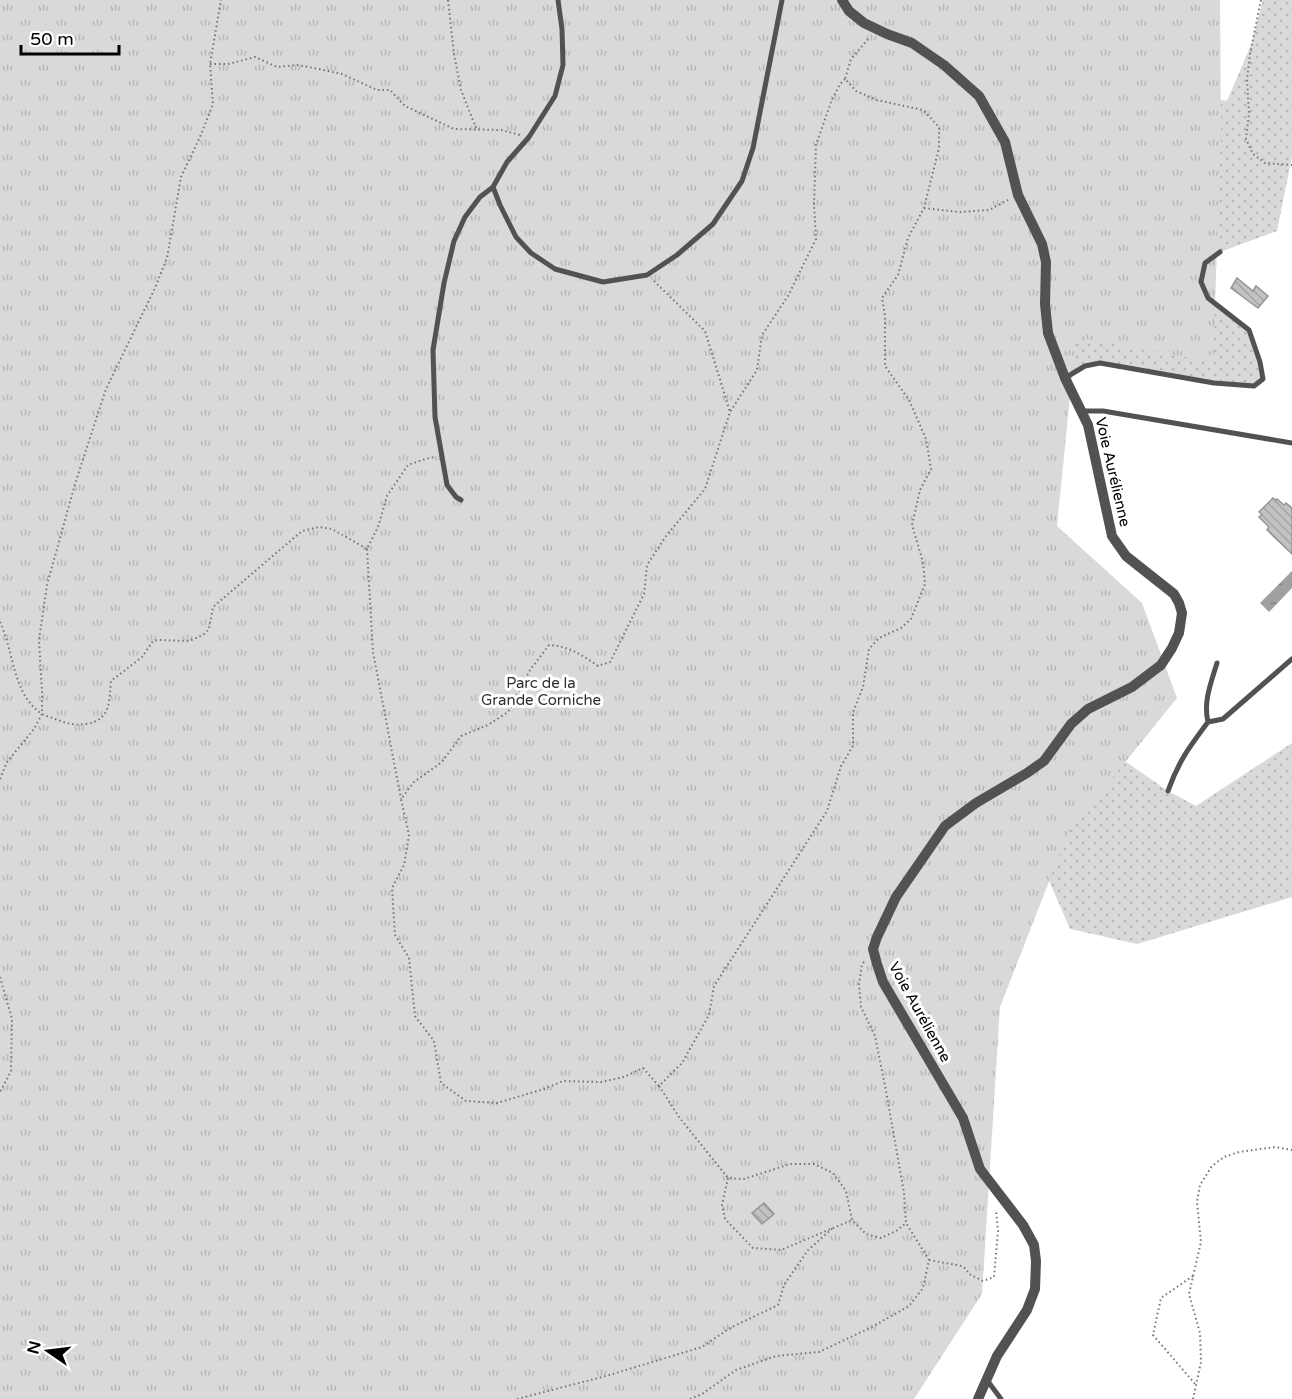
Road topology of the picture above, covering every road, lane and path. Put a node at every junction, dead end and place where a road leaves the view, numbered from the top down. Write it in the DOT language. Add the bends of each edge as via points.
graph roads {
  1 [pos="221,0"];
  2 [pos="448,0"];
  3 [pos="558,0"];
  4 [pos="782,0"];
  5 [pos="842,0"];
  6 [pos="1261,0"];
  7 [pos="877,30"];
  8 [pos="210,64"];
  9 [pos="845,79"];
  10 [pos="477,129"];
  11 [pos="529,137"];
  12 [pos="1292,165"];
  13 [pos="493,187"];
  14 [pos="1018,195"];
  15 [pos="924,208"];
  16 [pos="1220,252"];
  17 [pos="647,275"];
  18 [pos="1065,378"];
  19 [pos="1082,411"];
  20 [pos="730,412"];
  21 [pos="1292,443"];
  22 [pos="442,456"];
  23 [pos="461,500"];
  24 [pos="367,549"];
  25 [pos="0,622"];
  26 [pos="1292,659"];
  27 [pos="1216,663"];
  28 [pos="42,714"];
  29 [pos="1208,722"];
  30 [pos="0,779"];
  31 [pos="1168,791"];
  32 [pos="401,799"];
  33 [pos="873,949"];
  34 [pos="0,977"];
  35 [pos="659,1086"];
  36 [pos="0,1092"];
  37 [pos="1292,1150"];
  38 [pos="728,1178"];
  39 [pos="1002,1198"];
  40 [pos="852,1220"];
  41 [pos="906,1222"];
  42 [pos="834,1227"];
  43 [pos="929,1260"];
  44 [pos="1193,1276"];
  45 [pos="987,1380"];
  46 [pos="1196,1385"];
  47 [pos="517,1399"];
  48 [pos="690,1399"];
  49 [pos="978,1399"];
  50 [pos="1000,1399"];
  51 [pos="1193,1399"];
  1 -- 8 [label="path"];
  2 -- 10 [label="path" via="461,90"];
  3 -- 11 [label="lane" via="563,65 555,96"];
  4 -- 17 [label="lane" via="753,148 742,181 713,224"];
  5 -- 7 [label="street, Voie Aurélienne" via="849,11"];
  6 -- 12 [label="path" via="1246,79 1246,139 1252,154 1265,163"];
  7 -- 9 [label="path" via="851,59"];
  7 -- 14 [label="street, Voie Aurélienne" via="912,43 979,96 1005,142"];
  8 -- 10 [label="path" via="255,57 277,67 297,64 342,74 377,90 390,90 405,106 454,129"];
  8 -- 28 [label="path" via="213,104 181,177 167,258 106,389 47,585 39,640"];
  9 -- 15 [label="path" via="856,91 877,100 923,110 939,127 939,147"];
  9 -- 20 [label="path" via="831,102 816,145 816,239 788,296 762,335 757,370"];
  10 -- 11 [label="path"];
  11 -- 13 [label="lane" via="507,162"];
  13 -- 17 [label="lane" via="516,237 555,269 603,282"];
  13 -- 22 [label="lane" via="465,217 454,241 444,283 433,350 435,417"];
  14 -- 15 [label="path" via="989,210 960,213"];
  14 -- 18 [label="street, Voie Aurélienne" via="1042,244 1048,333"];
  15 -- 35 [label="path" via="908,238 898,275 882,298 885,366 909,400 926,439 931,469 920,490 912,525 925,584 911,619 879,638 869,649 863,687 853,712 853,746 841,766 827,811 714,986 709,1015 682,1063"];
  16 -- 18 [label="lane" via="1205,263 1201,282 1208,297 1249,330 1263,379 1254,386 1214,383 1100,363 1085,366"];
  17 -- 20 [label="path" via="705,331"];
  18 -- 19 [label="street, Voie Aurélienne"];
  19 -- 21 [label="lane" via="1103,411"];
  19 -- 33 [label="street, Voie Aurélienne" via="1112,536 1126,556 1174,594 1182,613 1179,633 1161,665 1132,687 1088,709 1071,724 1044,761 976,802 945,826 896,897"];
  20 -- 32 [label="path" via="705,489 647,565 644,594 610,662 598,666 573,650 549,645 530,670 508,712 461,736 442,762 414,782"];
  22 -- 23 [label="lane" via="447,485"];
  22 -- 24 [label="path" via="408,465 387,496"];
  24 -- 28 [label="path" via="332,529 302,531 213,606 203,636 151,643 142,657 111,681 109,703 101,720 75,726"];
  24 -- 32 [label="path" via="373,652"];
  25 -- 28 [label="path" via="20,687"];
  26 -- 29 [label="lane" via="1223,719"];
  27 -- 29 [label="lane" via="1205,711"];
  28 -- 30 [label="path" via="7,762"];
  29 -- 31 [label="lane" via="1175,770"];
  32 -- 35 [label="path" via="409,836 404,865 392,888 395,935 409,958 415,1016 434,1041 441,1083 466,1101 497,1103 563,1081 601,1082 643,1068"];
  33 -- 39 [label="street, Voie Aurélienne" via="883,982 963,1118 980,1169"];
  33 -- 41 [label="path" via="862,964 861,1007 875,1036"];
  34 -- 36 [label="path" via="12,1019 11,1071"];
  35 -- 38 [label="path" via="679,1118"];
  37 -- 44 [label="path" via="1275,1147 1239,1152 1212,1166 1200,1185 1197,1202 1201,1242"];
  38 -- 40 [label="path" via="744,1179 790,1164 814,1164 833,1173 846,1191"];
  38 -- 42 [label="path" via="722,1205 725,1219 753,1248 781,1250"];
  39 -- 43 [label="path" via="996,1209 994,1276 982,1281 962,1266"];
  39 -- 45 [label="street, Voie Aurélienne" via="1034,1245 1035,1289"];
  40 -- 41 [label="path" via="866,1234 880,1238"];
  40 -- 42 [label="path"];
  41 -- 43 [label="path"];
  42 -- 47 [label="path" via="808,1250 784,1285 778,1305 730,1328 702,1347"];
  43 -- 48 [label="path" via="923,1288 909,1306 872,1328 819,1352 776,1356 736,1370"];
  44 -- 46 [label="path" via="1189,1294 1200,1333 1201,1362"];
  44 -- 46 [label="path" via="1161,1298 1153,1335"];
  45 -- 49 [label="street, Voie Aurélienne"];
  45 -- 50 [label="lane"];
  46 -- 51 [label="path"];
}
